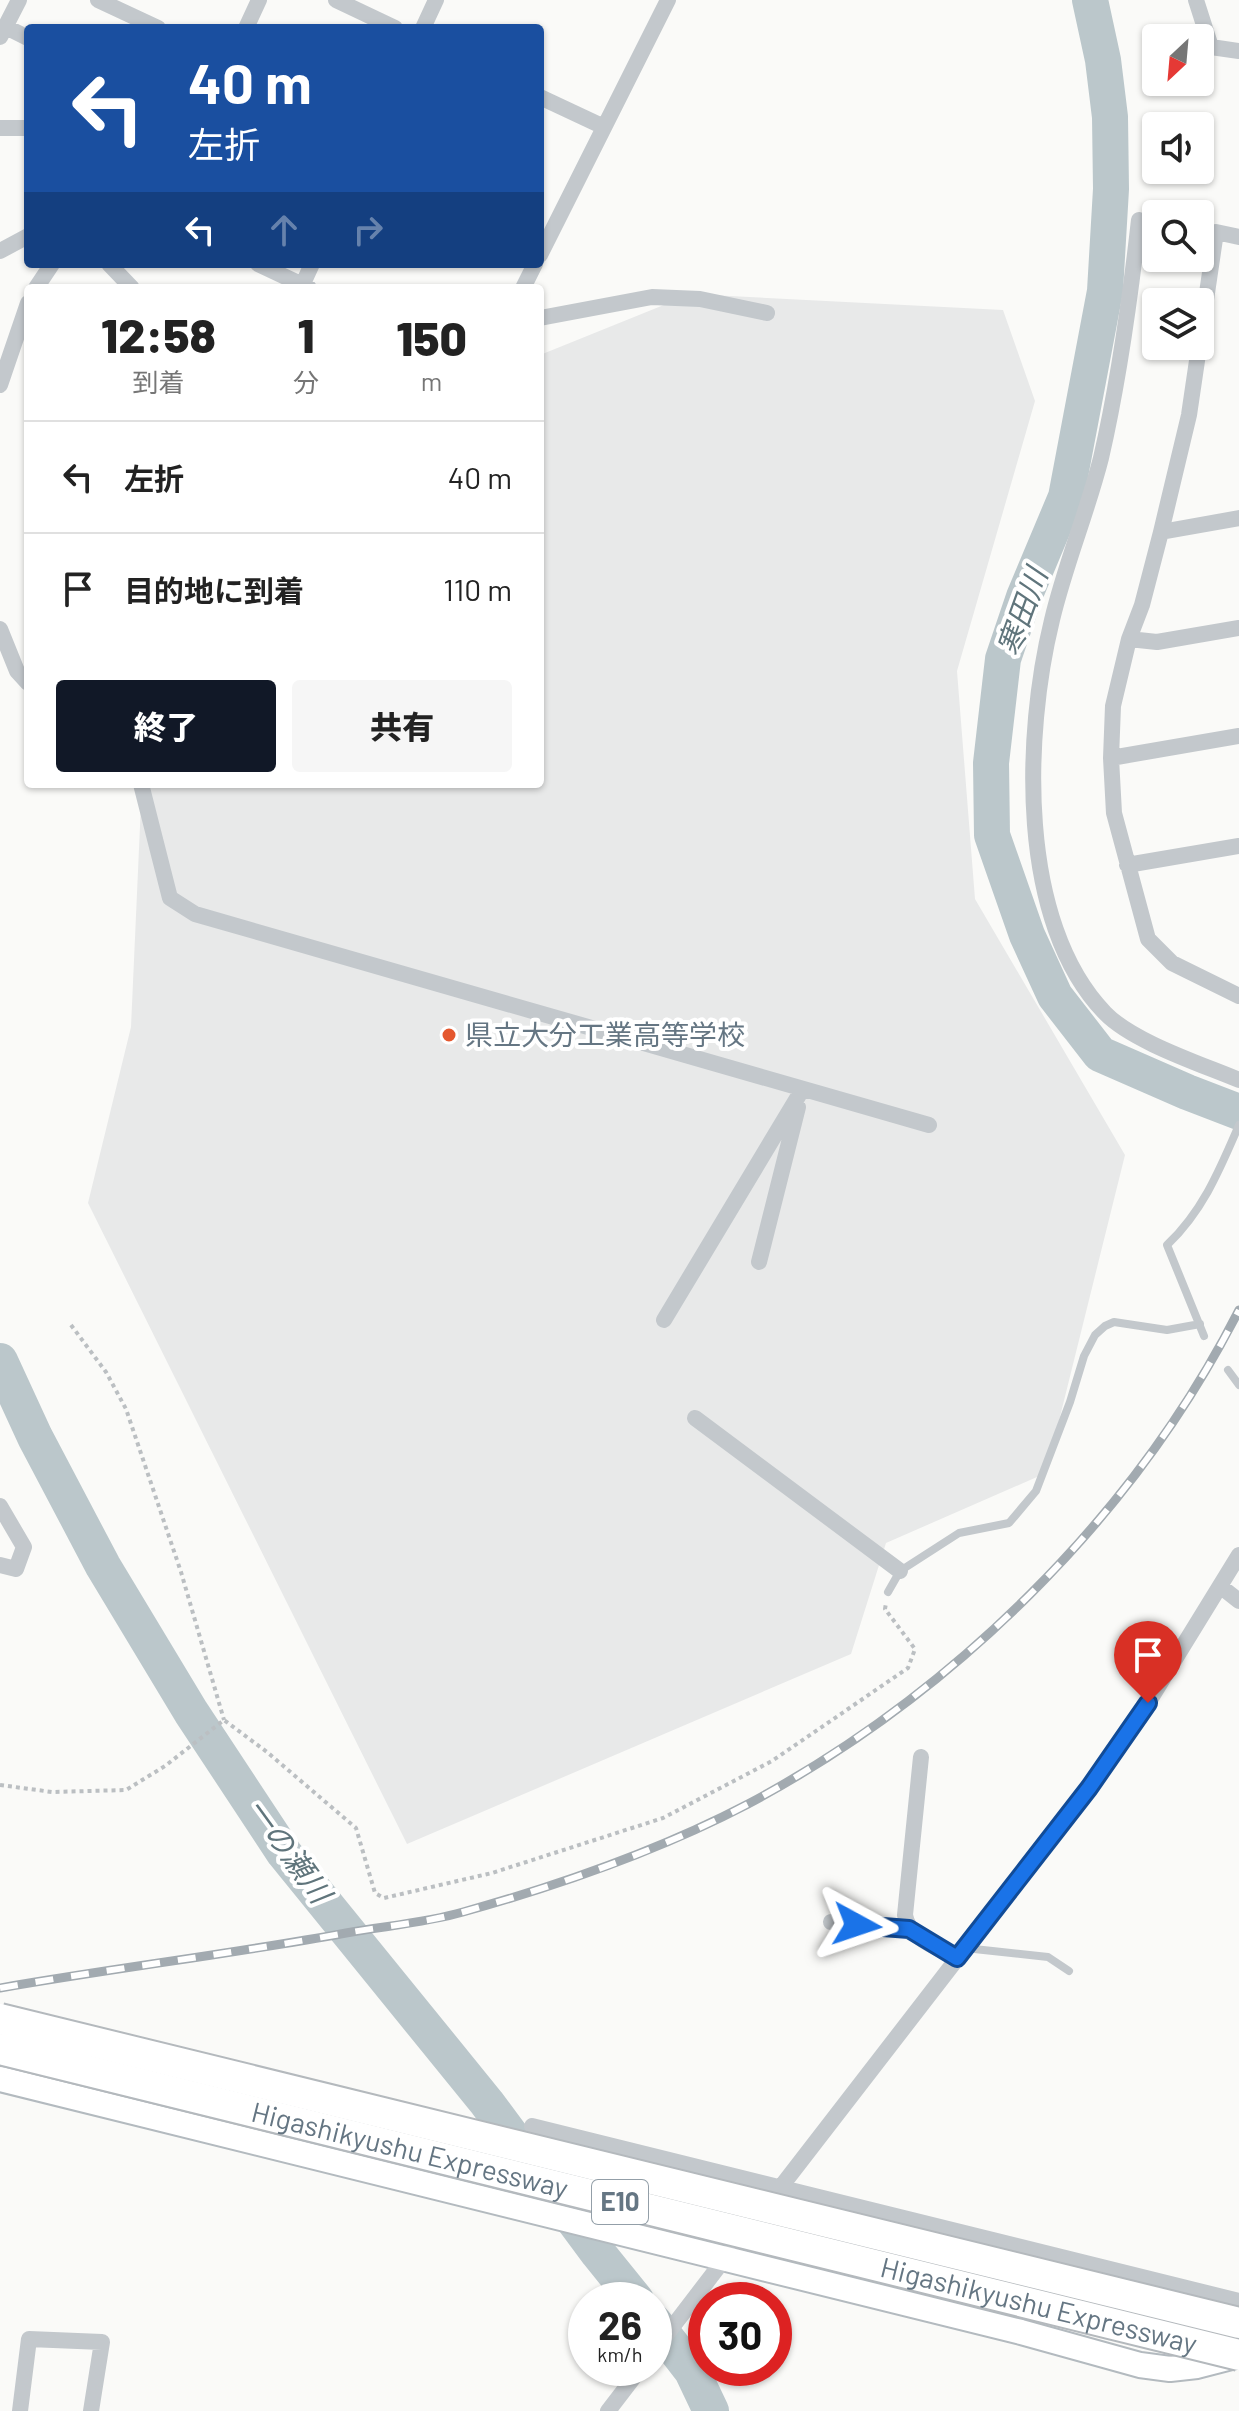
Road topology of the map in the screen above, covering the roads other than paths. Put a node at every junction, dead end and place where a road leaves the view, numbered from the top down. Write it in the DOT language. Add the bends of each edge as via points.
graph roads {
  1 [pos="19,0"];
  2 [pos="98,0"];
  3 [pos="259,0"];
  4 [pos="336,0"];
  5 [pos="436,0"];
  6 [pos="1196,0"];
  7 [pos="663,2"];
  8 [pos="149,24"];
  9 [pos="248,24"];
  10 [pos="387,24"];
  11 [pos="425,24"];
  12 [pos="3,32"];
  13 [pos="24,37"];
  14 [pos="1239,51"];
  15 [pos="544,99"];
  16 [pos="604,127"];
  17 [pos="0,128"];
  18 [pos="24,128"];
  19 [pos="1139,220"];
  20 [pos="1239,237"];
  21 [pos="24,238"];
  22 [pos="544,246"];
  23 [pos="0,251"];
  24 [pos="113,268"];
  25 [pos="266,268"];
  26 [pos="128,284"];
  27 [pos="298,284"];
  28 [pos="767,313"];
  29 [pos="24,315"];
  30 [pos="544,317"];
  31 [pos="0,385"];
  32 [pos="1239,518"];
  33 [pos="1161,532"];
  34 [pos="1239,628"];
  35 [pos="0,629"];
  36 [pos="1129,639"];
  37 [pos="24,679"];
  38 [pos="1239,736"];
  39 [pos="1111,758"];
  40 [pos="142,788"];
  41 [pos="1239,846"];
  42 [pos="1127,865"];
  43 [pos="1239,996"];
  44 [pos="1239,1080"];
  45 [pos="802,1090"];
  46 [pos="929,1125"];
  47 [pos="1239,1125"];
  48 [pos="759,1262"];
  49 [pos="664,1320"];
  50 [pos="1200,1324"];
  51 [pos="1204,1336"];
  52 [pos="1228,1370"];
  53 [pos="1239,1385"];
  54 [pos="695,1418"];
  55 [pos="0,1506"];
  56 [pos="1239,1555"];
  57 [pos="0,1565"];
  58 [pos="900,1571"];
  59 [pos="1220,1586"];
  60 [pos="888,1592"];
  61 [pos="1239,1601"];
  62 [pos="921,1757"];
  63 [pos="831,1922"];
  64 [pos="909,1929"];
  65 [pos="961,1953"];
  66 [pos="1069,1971"];
  67 [pos="0,2019"];
  68 [pos="0,2049"];
  69 [pos="0,2079"];
  70 [pos="532,2126"];
  71 [pos="781,2188"];
  72 [pos="724,2259"];
  73 [pos="1239,2301"];
  74 [pos="1239,2323"];
  75 [pos="672,2328"];
  76 [pos="1239,2355"];
  77 [pos="627,2386"];
  78 [pos="20,2411"];
  79 [pos="91,2411"];
  80 [pos="608,2411"];
  1 -- 12 [label="street"];
  2 -- 8 [label="street"];
  3 -- 9 [label="street"];
  4 -- 10 [label="street"];
  5 -- 11 [label="street"];
  6 -- 14 [label="street" via="1211,47"];
  7 -- 16 [label="street"];
  12 -- 13 [label="street"];
  15 -- 16 [label="street"];
  16 -- 22 [label="street"];
  17 -- 18 [label="street"];
  19 -- 44 [label="street" via="1101,457 1044,657 1035,722 1035,839 1054,920 1077,978 1106,1015 1164,1048"];
  20 -- 33 [label="street" via="1216,232 1189,415"];
  21 -- 23 [label="street"];
  24 -- 26 [label="street"];
  25 -- 27 [label="street"];
  28 -- 30 [label="street" via="700,299 652,297"];
  29 -- 31 [label="street"];
  32 -- 33 [label="street"];
  33 -- 36 [label="street"];
  34 -- 36 [label="street" via="1157,642"];
  35 -- 37 [label="street"];
  36 -- 39 [label="street" via="1113,706"];
  38 -- 39 [label="street"];
  39 -- 42 [label="street" via="1114,813"];
  40 -- 45 [label="street" via="170,898 195,914"];
  41 -- 42 [label="street"];
  42 -- 43 [label="street" via="1148,939 1172,963"];
  45 -- 46 [label="street"];
  45 -- 48 [label="street"];
  45 -- 49 [label="street"];
  47 -- 50 [label="lane" via="1198,1210 1167,1245"];
  50 -- 51 [label="lane"];
  50 -- 58 [label="lane" via="1167,1330 1114,1322 1105,1326 1084,1356 1036,1491 1009,1523 959,1533"];
  52 -- 53 [label="lane"];
  54 -- 58 [label="street"];
  55 -- 57 [label="street" via="24,1547 16,1569"];
  56 -- 59 [label="street"];
  58 -- 60 [label="lane"];
  59 -- 61 [label="street"];
  59 -- 65 [label="street" via="1089,1788"];
  62 -- 64 [label="street" via="904,1907"];
  63 -- 64 [label="street"];
  64 -- 65 [label="street"];
  65 -- 66 [label="lane" via="1048,1957"];
  65 -- 71 [label="street"];
  67 -- 74 [label="highway, Higashikyushu Expressway / E10, bridge"];
  68 -- 76 [label="highway, Higashikyushu Expressway / E10, bridge"];
  69 -- 72 [label="street"];
  70 -- 71 [label="street"];
  71 -- 72 [label="street"];
  71 -- 73 [label="street"];
  72 -- 75 [label="street"];
  72 -- 76 [label="street" via="1140,2365 1170,2369"];
  77 -- 80 [label="street"];
  78 -- 79 [label="street" via="29,2339 102,2342"];
}
